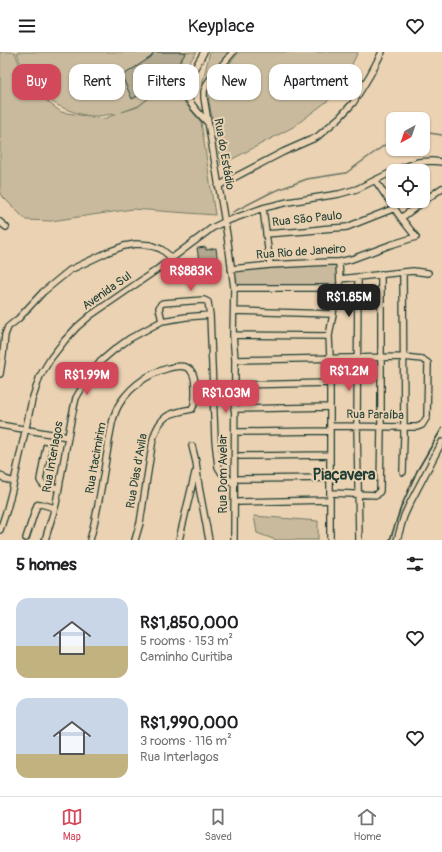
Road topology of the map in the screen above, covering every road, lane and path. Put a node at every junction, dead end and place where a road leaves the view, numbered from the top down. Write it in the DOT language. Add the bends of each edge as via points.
graph roads {
  1 [pos="204,52"];
  2 [pos="234,52"];
  3 [pos="382,52"];
  4 [pos="207,122"];
  5 [pos="442,162"];
  6 [pos="375,180"];
  7 [pos="218,186"];
  8 [pos="442,188"];
  9 [pos="386,195"];
  10 [pos="263,208"];
  11 [pos="395,208"];
  12 [pos="401,218"];
  13 [pos="0,222"];
  14 [pos="224,222"];
  15 [pos="6,227"];
  16 [pos="266,234"];
  17 [pos="172,258"];
  18 [pos="339,262"];
  19 [pos="270,265"];
  20 [pos="231,269"];
  21 [pos="403,272"];
  22 [pos="428,273"];
  23 [pos="381,274"];
  24 [pos="358,277"];
  25 [pos="340,279"];
  26 [pos="234,288"];
  27 [pos="336,290"];
  28 [pos="234,312"];
  29 [pos="333,314"];
  30 [pos="210,315"];
  31 [pos="162,321"];
  32 [pos="234,335"];
  33 [pos="329,336"];
  34 [pos="404,357"];
  35 [pos="330,358"];
  36 [pos="358,358"];
  37 [pos="381,358"];
  38 [pos="235,360"];
  39 [pos="0,374"];
  40 [pos="195,380"];
  41 [pos="330,383"];
  42 [pos="234,385"];
  43 [pos="330,407"];
  44 [pos="234,409"];
  45 [pos="0,425"];
  46 [pos="357,426"];
  47 [pos="381,426"];
  48 [pos="404,427"];
  49 [pos="330,428"];
  50 [pos="25,429"];
  51 [pos="239,432"];
  52 [pos="68,437"];
  53 [pos="442,442"];
  54 [pos="192,446"];
  55 [pos="46,447"];
  56 [pos="330,455"];
  57 [pos="240,456"];
  58 [pos="196,469"];
  59 [pos="403,472"];
  60 [pos="0,475"];
  61 [pos="330,478"];
  62 [pos="239,479"];
  63 [pos="14,482"];
  64 [pos="234,484"];
  65 [pos="59,488"];
  66 [pos="330,493"];
  67 [pos="358,494"];
  68 [pos="330,500"];
  69 [pos="188,502"];
  70 [pos="239,502"];
  71 [pos="202,504"];
  72 [pos="55,508"];
  73 [pos="0,530"];
  74 [pos="26,538"];
  75 [pos="45,540"];
  76 [pos="90,540"];
  77 [pos="135,540"];
  78 [pos="179,540"];
  79 [pos="209,540"];
  80 [pos="234,540"];
  81 [pos="330,540"];
  82 [pos="359,540"];
  83 [pos="397,540"];
  1 -- 4 [label="street" via="186,84 185,91"];
  2 -- 4 [label="street, Rua do Estádio" via="208,82 204,91"];
  3 -- 7 [label="street" via="353,102 317,137"];
  4 -- 7 [label="street, Rua do Estádio"];
  5 -- 6 [label="street, Avenida Sul" via="418,162"];
  6 -- 9 [label="street"];
  6 -- 10 [label="street, Avenida Sul" via="358,189 339,194"];
  7 -- 14 [label="street, Rua do Estádio"];
  8 -- 12 [label="street"];
  10 -- 14 [label="street, Avenida Sul"];
  10 -- 16 [label="street"];
  11 -- 12 [label="street"];
  11 -- 16 [label="street, Rua São Paulo" via="347,227"];
  12 -- 18 [label="street, Rua Rio de Janeiro" via="416,237"];
  13 -- 15 [label="street"];
  14 -- 17 [label="street, Avenida Sul"];
  14 -- 20 [label="street, Rua do Estádio"];
  16 -- 19 [label="street"];
  17 -- 39 [label="street" via="155,246 136,244 108,252 70,270 43,292 8,327"];
  17 -- 50 [label="street, Avenida Sul" via="91,315 65,340 40,376"];
  18 -- 19 [label="street, Rua Rio de Janeiro"];
  18 -- 25 [label="street"];
  19 -- 20 [label="street, Rua Rio de Janeiro"];
  20 -- 26 [label="street, Rua Dom Avelar"];
  21 -- 22 [label="street"];
  21 -- 23 [label="street"];
  21 -- 34 [label="street"];
  23 -- 24 [label="street"];
  23 -- 37 [label="street"];
  24 -- 25 [label="street"];
  24 -- 36 [label="street"];
  25 -- 27 [label="street"];
  26 -- 27 [label="street"];
  26 -- 28 [label="street, Rua Dom Avelar"];
  27 -- 29 [label="street"];
  28 -- 29 [label="street"];
  28 -- 32 [label="street, Rua Dom Avelar"];
  29 -- 33 [label="street"];
  30 -- 31 [label="street, Rua Interlagos"];
  30 -- 31 [label="street" via="209,304 204,300 163,303 159,308"];
  30 -- 64 [label="street" via="218,467"];
  31 -- 52 [label="street, Rua Interlagos" via="129,339 101,361 76,398"];
  32 -- 33 [label="street"];
  32 -- 38 [label="street, Rua Dom Avelar"];
  33 -- 35 [label="street"];
  34 -- 37 [label="street"];
  34 -- 48 [label="street"];
  34 -- 48 [label="street, Rua Paraíba" via="422,359 428,363 427,417 421,426"];
  35 -- 36 [label="street"];
  35 -- 38 [label="street"];
  35 -- 41 [label="street"];
  36 -- 37 [label="street"];
  36 -- 46 [label="street"];
  37 -- 47 [label="street"];
  38 -- 42 [label="street, Rua Dom Avelar"];
  40 -- 76 [label="street, Rua Itacimirim" via="192,372 186,367 166,369 144,379 120,404 114,417"];
  40 -- 77 [label="street, Rua Dias d'Avila" via="195,402 192,408 167,416 156,429"];
  41 -- 42 [label="street"];
  41 -- 43 [label="street"];
  42 -- 44 [label="street, Rua Dom Avelar"];
  43 -- 44 [label="street"];
  43 -- 49 [label="street"];
  44 -- 64 [label="street, Rua Dom Avelar"];
  45 -- 50 [label="street"];
  46 -- 47 [label="street, Rua Paraíba"];
  46 -- 49 [label="street, Rua Paraíba"];
  46 -- 67 [label="street"];
  47 -- 48 [label="street, Rua Paraíba"];
  47 -- 67 [label="street" via="380,491 377,495"];
  48 -- 59 [label="street"];
  49 -- 51 [label="street, Rua Paraíba"];
  49 -- 56 [label="street"];
  50 -- 52 [label="street"];
  50 -- 63 [label="street, Avenida Sul"];
  52 -- 65 [label="street, Rua Interlagos"];
  53 -- 83 [label="street" via="409,505"];
  54 -- 58 [label="street"];
  55 -- 65 [label="street" via="40,480 42,485"];
  56 -- 57 [label="street"];
  56 -- 61 [label="street"];
  58 -- 69 [label="street"];
  58 -- 71 [label="street"];
  60 -- 63 [label="street"];
  61 -- 62 [label="street"];
  61 -- 66 [label="street"];
  63 -- 73 [label="street, Avenida Sul"];
  64 -- 80 [label="street, Rua Dom Avelar"];
  65 -- 72 [label="street, Rua Interlagos"];
  66 -- 67 [label="street"];
  66 -- 68 [label="street"];
  67 -- 82 [label="street"];
  68 -- 70 [label="street"];
  68 -- 81 [label="street"];
  69 -- 71 [label="street"];
  69 -- 78 [label="street"];
  71 -- 79 [label="street"];
  72 -- 74 [label="street" via="37,505"];
  72 -- 75 [label="street, Rua Interlagos"];
}
